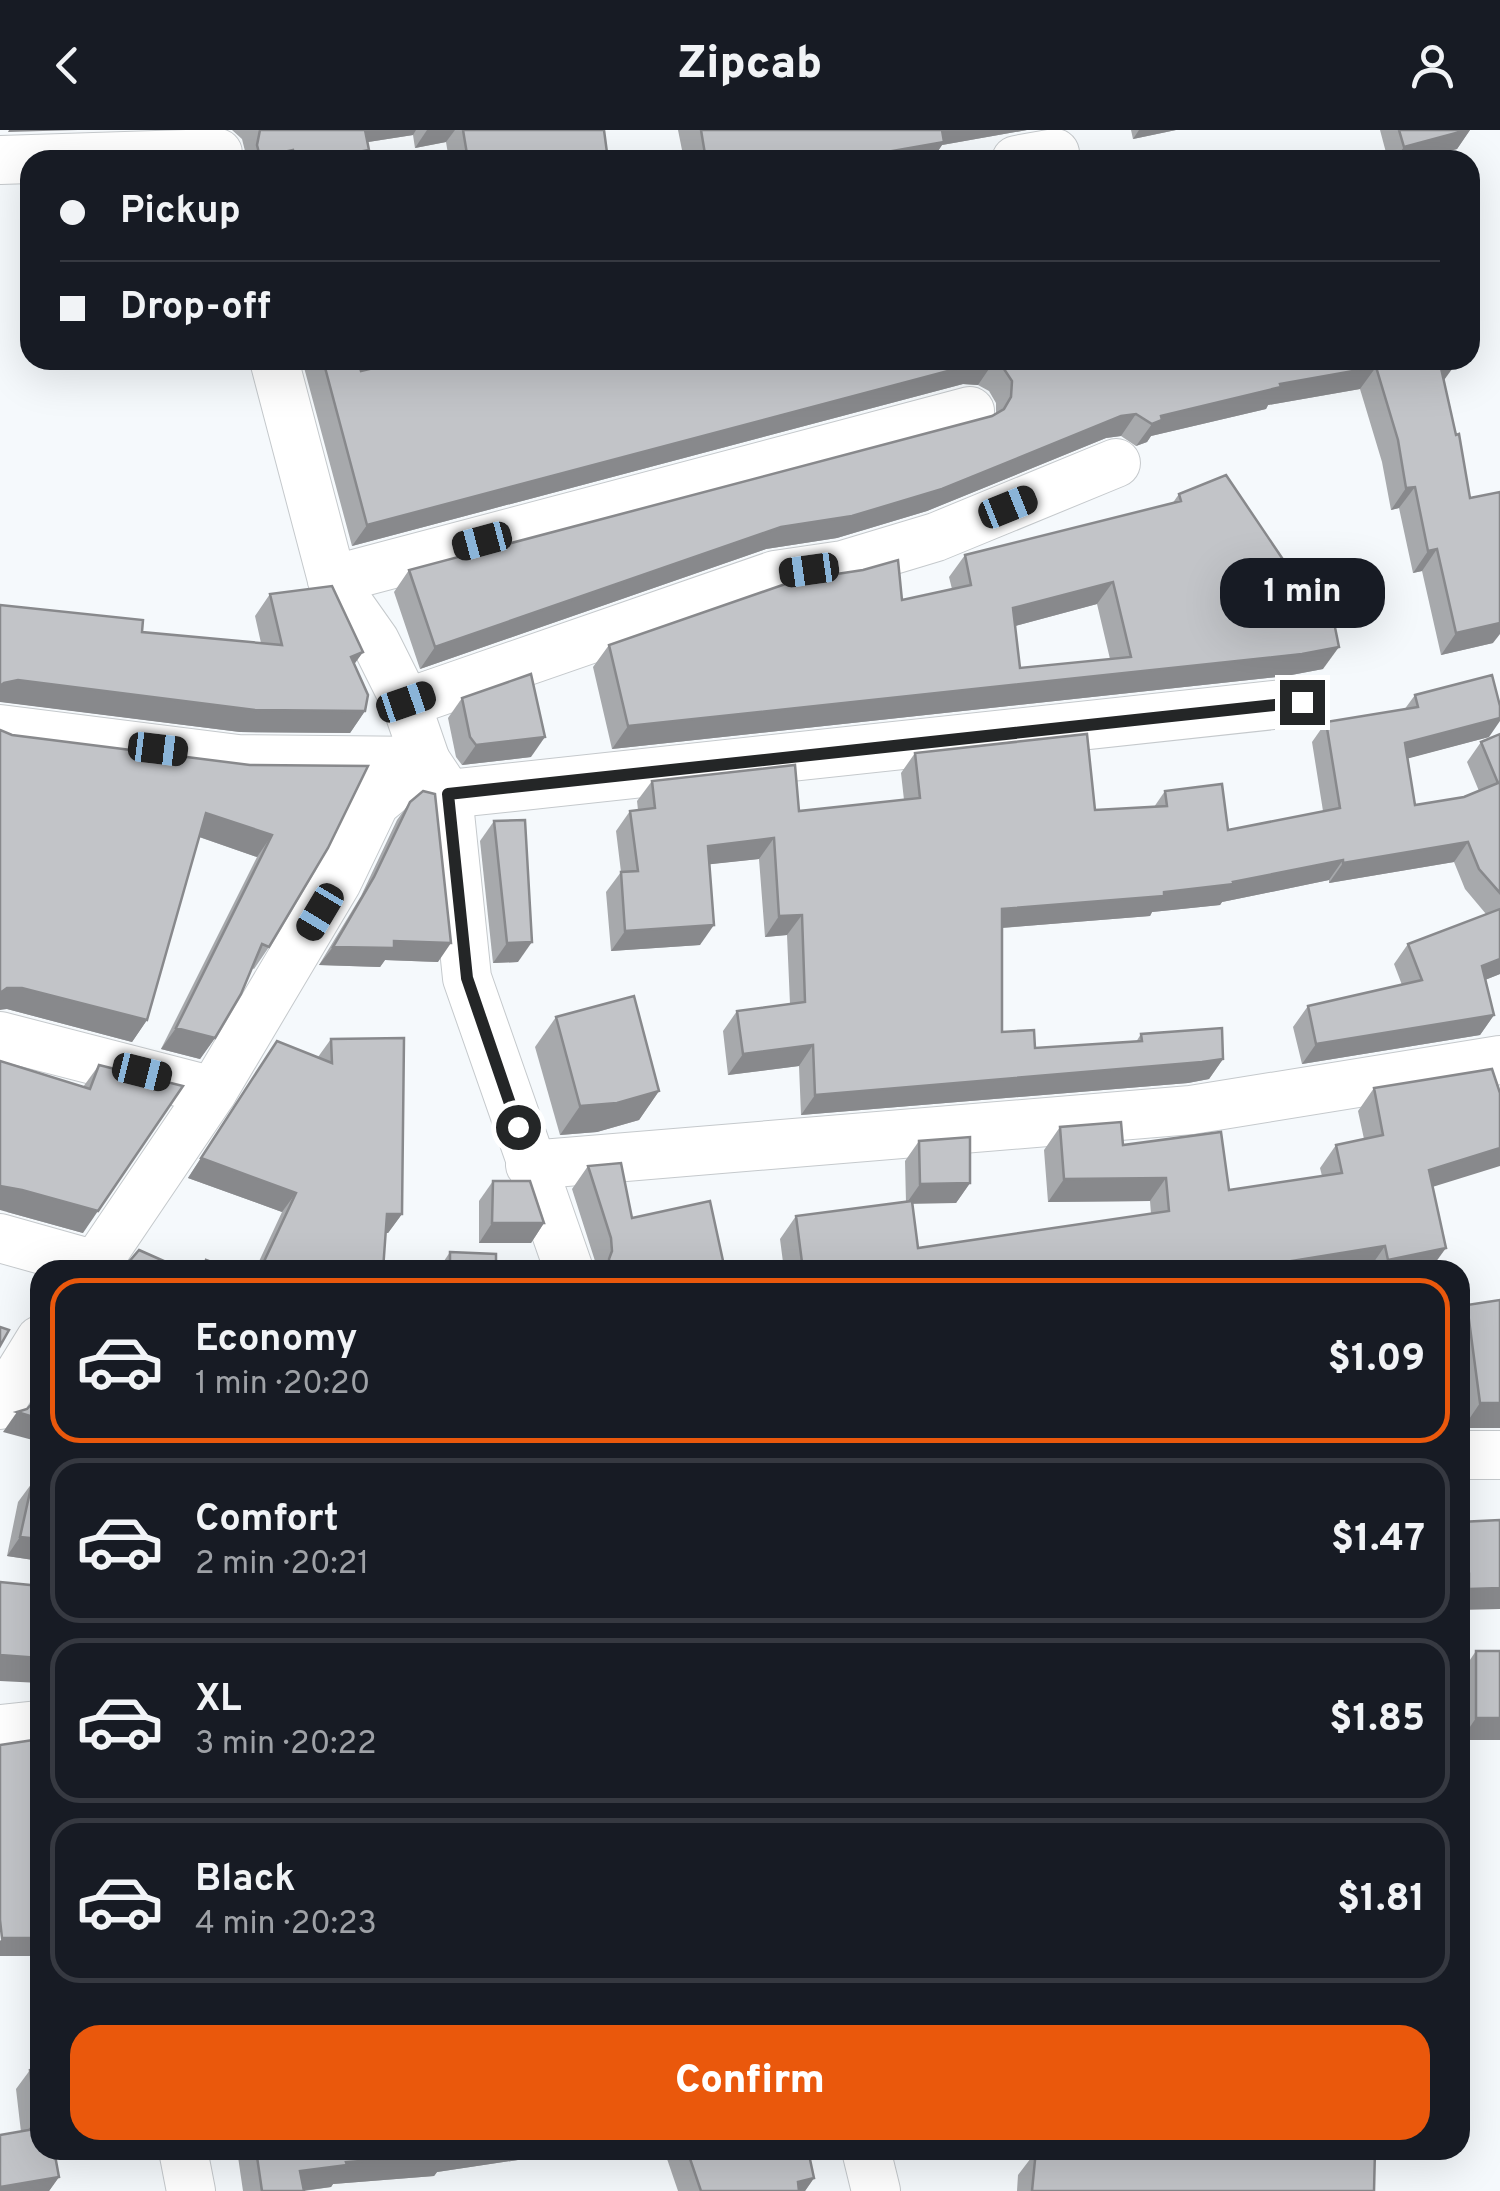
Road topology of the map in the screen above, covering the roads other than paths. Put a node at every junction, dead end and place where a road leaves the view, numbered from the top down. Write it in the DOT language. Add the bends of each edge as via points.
graph roads {
  1 [pos="216,148"];
  2 [pos="180,150"];
  3 [pos="277,370"];
  4 [pos="970,412"];
  5 [pos="1116,463"];
  6 [pos="332,580"];
  7 [pos="406,702"];
  8 [pos="1302,702"];
  9 [pos="0,730"];
  10 [pos="437,778"];
  11 [pos="0,1036"];
  12 [pos="1500,1060"];
  13 [pos="212,1090"];
  14 [pos="530,1164"];
  15 [pos="0,1238"];
  16 [pos="71,1260"];
  17 [pos="99,1260"];
  18 [pos="565,1260"];
  19 [pos="30,1356"];
  20 [pos="0,1405"];
  21 [pos="1470,1455"];
  22 [pos="1500,1455"];
  23 [pos="30,1726"];
  24 [pos="0,1729"];
  25 [pos="185,2160"];
  26 [pos="868,2160"];
  27 [pos="191,2191"];
  28 [pos="876,2191"];
  1 -- 2 [label="street"];
  3 -- 6 [label="street"];
  4 -- 6 [label="street"];
  5 -- 7 [label="street" via="936,536 843,565 776,575"];
  6 -- 7 [label="street" via="375,640"];
  7 -- 10 [label="street"];
  8 -- 10 [label="street"];
  9 -- 10 [label="street"];
  10 -- 13 [label="street" via="375,803 338,882"];
  10 -- 14 [label="street" via="467,978"];
  11 -- 13 [label="street"];
  12 -- 14 [label="street" via="1191,1110"];
  13 -- 17 [label="street"];
  14 -- 18 [label="street"];
  15 -- 16 [label="street"];
  19 -- 20 [label="street"];
  21 -- 22 [label="street"];
  23 -- 24 [label="street"];
  25 -- 27 [label="street"];
  26 -- 28 [label="street"];
}
